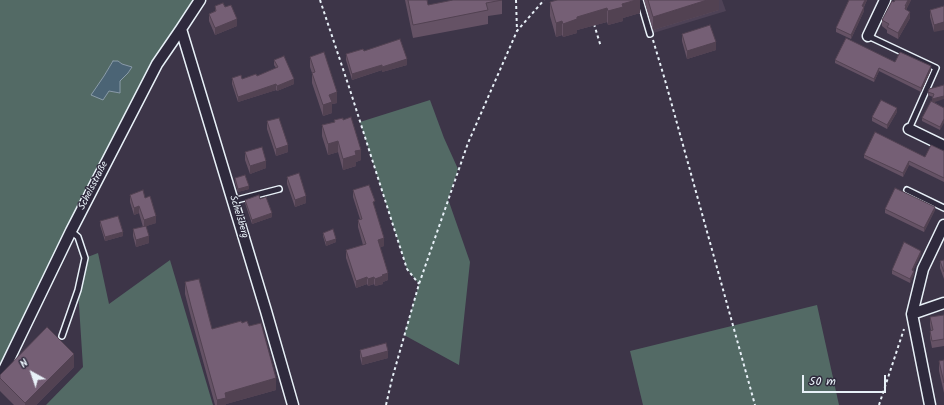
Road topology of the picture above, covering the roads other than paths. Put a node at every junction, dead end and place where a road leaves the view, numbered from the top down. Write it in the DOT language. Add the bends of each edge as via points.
graph roads {
  1 [pos="200,0"];
  2 [pos="640,0"];
  3 [pos="885,0"];
  4 [pos="181,29"];
  5 [pos="650,34"];
  6 [pos="868,36"];
  7 [pos="909,129"];
  8 [pos="944,146"];
  9 [pos="279,189"];
  10 [pos="907,190"];
  11 [pos="233,201"];
  12 [pos="944,208"];
  13 [pos="944,225"];
  14 [pos="71,231"];
  15 [pos="944,303"];
  16 [pos="912,314"];
  17 [pos="62,336"];
  18 [pos="0,378"];
  19 [pos="293,405"];
  20 [pos="930,405"];
  1 -- 4 [label="street, Schelsstraße"];
  2 -- 5 [label="lane"];
  3 -- 6 [label="street"];
  4 -- 11 [label="street, Schelsberg"];
  4 -- 14 [label="street, Schelsstraße" via="157,64"];
  6 -- 7 [label="lane" via="936,68"];
  7 -- 8 [label="street"];
  9 -- 11 [label="lane"];
  10 -- 12 [label="lane"];
  11 -- 19 [label="street, Schelsberg"];
  13 -- 16 [label="street" via="923,269"];
  14 -- 17 [label="lane" via="78,237 84,258 78,290"];
  14 -- 18 [label="street, Schelsstraße"];
  15 -- 16 [label="street"];
  16 -- 20 [label="street"];
}
